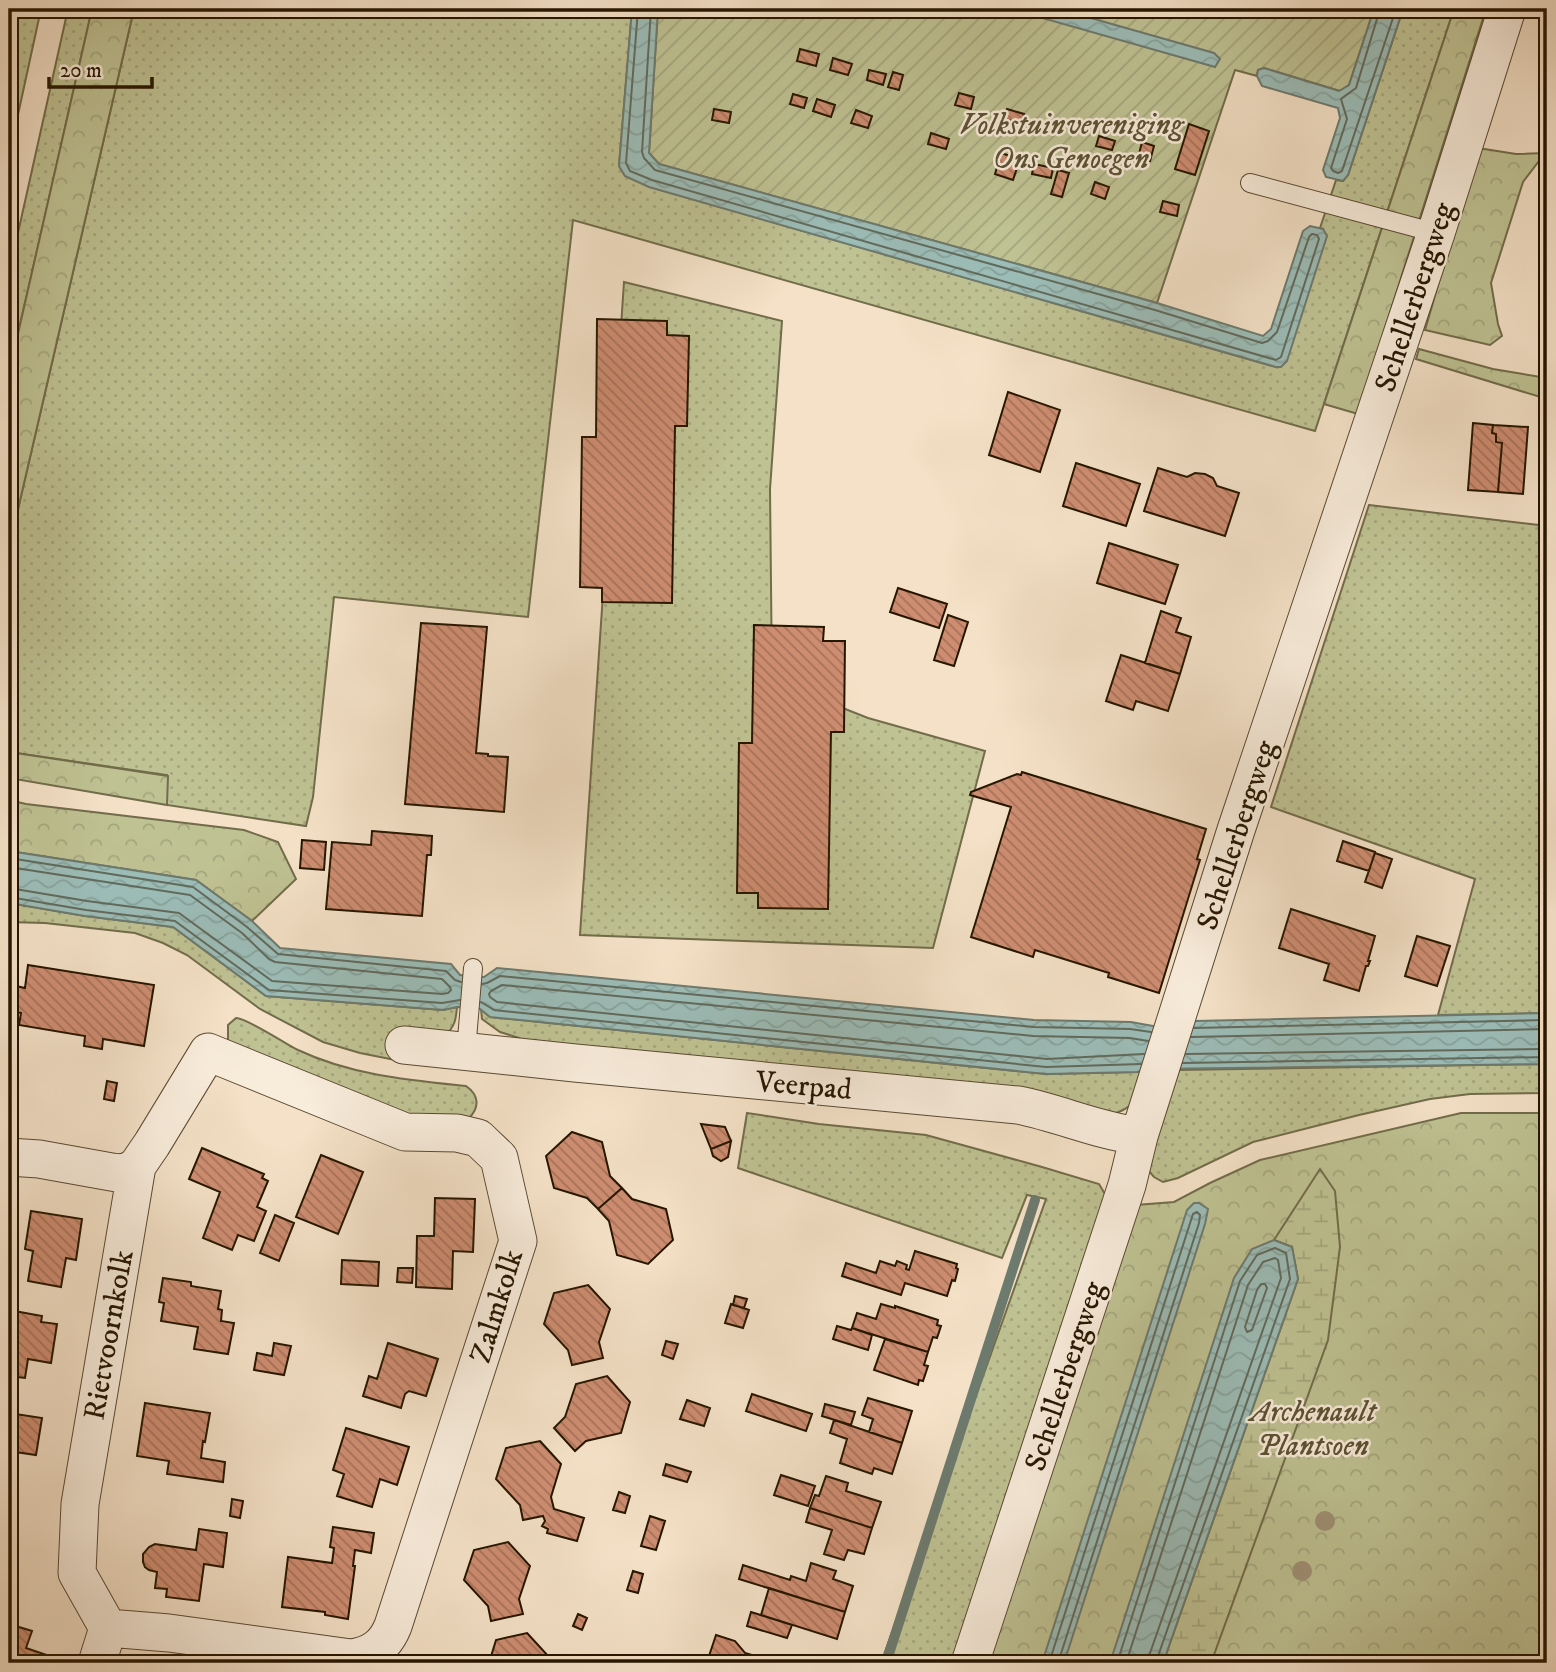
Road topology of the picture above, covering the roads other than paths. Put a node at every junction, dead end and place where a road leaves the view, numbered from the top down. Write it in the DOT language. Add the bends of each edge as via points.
graph roads {
  1 [pos="1507,9"];
  2 [pos="1250,183"];
  3 [pos="1436,233"];
  4 [pos="473,968"];
  5 [pos="467,1037"];
  6 [pos="404,1045"];
  7 [pos="1139,1136"];
  8 [pos="9,1157"];
  9 [pos="137,1166"];
  10 [pos="108,1628"];
  11 [pos="351,1661"];
  12 [pos="97,1663"];
  13 [pos="970,1663"];
  1 -- 3 [label="street, Schellerbergweg"];
  2 -- 3 [label="lane"];
  3 -- 7 [label="street, Schellerbergweg" via="1240,817"];
  4 -- 5 [label="lane"];
  5 -- 6 [label="street, Veerpad"];
  5 -- 7 [label="street, Veerpad" via="589,1065 1018,1105"];
  7 -- 13 [label="street, Schellerbergweg" via="1123,1198"];
  8 -- 9 [label="street" via="117,1173"];
  9 -- 10 [label="street, Rietvoornkolk" via="80,1504 77,1573"];
  9 -- 11 [label="street, Zalmkolk" via="208,1052 405,1132 478,1138 499,1158 518,1241 393,1626 377,1648"];
  10 -- 11 [label="street, Zalmkolk"];
  10 -- 12 [label="street"];
}
